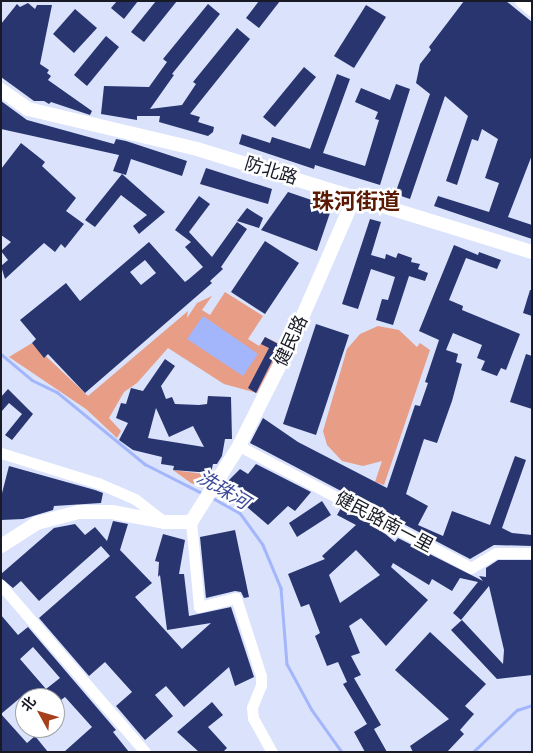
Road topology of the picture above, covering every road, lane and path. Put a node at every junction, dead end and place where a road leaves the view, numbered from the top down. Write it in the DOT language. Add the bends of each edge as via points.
graph roads {
  1 [pos="520,1"];
  2 [pos="532,11"];
  3 [pos="1,90"];
  4 [pos="354,198"];
  5 [pos="532,252"];
  6 [pos="239,446"];
  7 [pos="1,453"];
  8 [pos="194,516"];
  9 [pos="164,522"];
  10 [pos="1,546"];
  11 [pos="532,553"];
  12 [pos="1,584"];
  13 [pos="145,752"];
  14 [pos="272,752"];
  1 -- 2 [label="street"];
  3 -- 4 [label="street, 防北路" via="28,109 197,149"];
  4 -- 5 [label="street, 防北路"];
  4 -- 6 [label="street, 健民路" via="291,343"];
  6 -- 8 [label="street, 健民路"];
  6 -- 11 [label="street, 健民路南一里" via="471,568 496,553"];
  7 -- 9 [label="street" via="98,483 135,499"];
  8 -- 9 [label="street"];
  8 -- 14 [label="street" via="199,607 236,598 261,676 261,685 252,707 253,718"];
  9 -- 10 [label="street" via="112,512 79,512 37,522"];
  12 -- 13 [label="street"];
}
